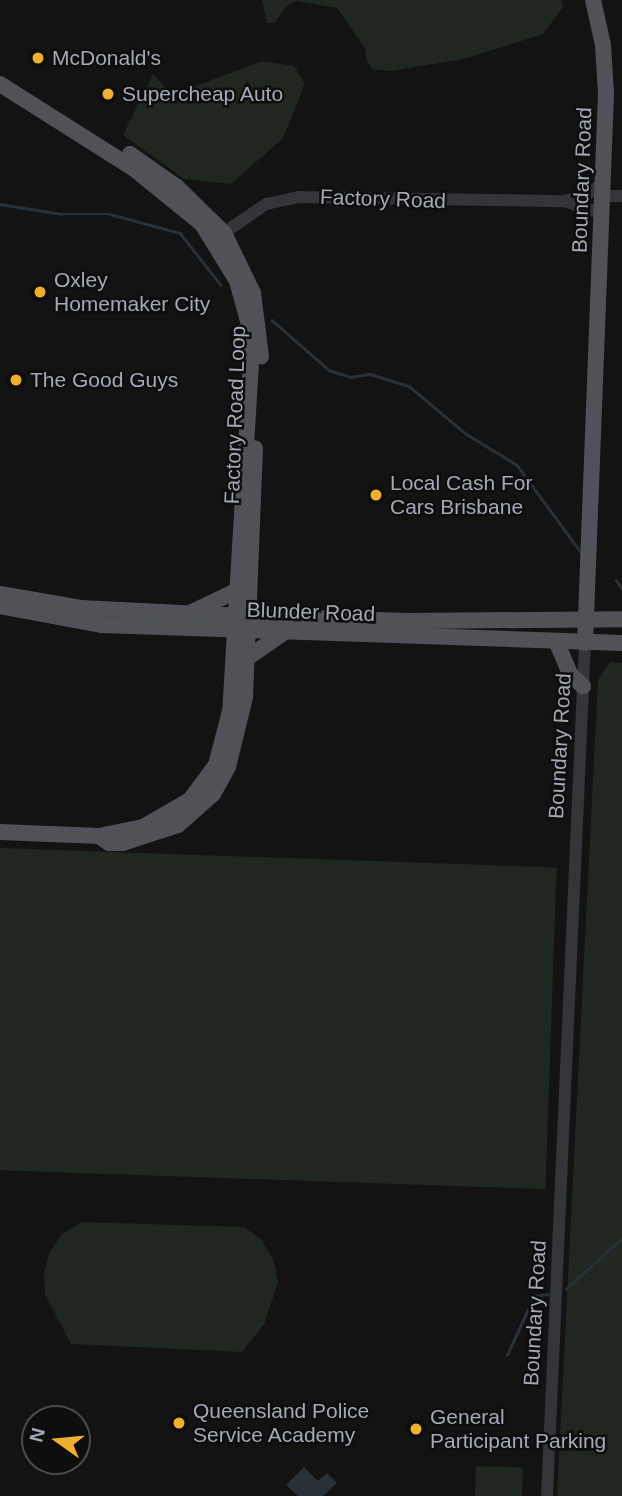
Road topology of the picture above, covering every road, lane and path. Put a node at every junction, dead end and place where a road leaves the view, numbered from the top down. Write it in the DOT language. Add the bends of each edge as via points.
graph roads {
  1 [pos="593,0"];
  2 [pos="0,72"];
  3 [pos="0,84"];
  4 [pos="603,190"];
  5 [pos="622,196"];
  6 [pos="565,201"];
  7 [pos="602,214"];
  8 [pos="219,236"];
  9 [pos="234,592"];
  10 [pos="0,594"];
  11 [pos="0,606"];
  12 [pos="189,613"];
  13 [pos="586,620"];
  14 [pos="622,620"];
  15 [pos="241,623"];
  16 [pos="286,632"];
  17 [pos="556,643"];
  18 [pos="585,643"];
  19 [pos="622,643"];
  20 [pos="247,658"];
  21 [pos="583,686"];
  22 [pos="0,832"];
  23 [pos="99,836"];
  24 [pos="547,1496"];
  1 -- 4 [label="main road, Boundary Road" via="605,70"];
  2 -- 8 [label="main road, Factory Road Loop" via="152,168 194,201"];
  3 -- 8 [label="main road, Factory Road Loop" via="134,168"];
  4 -- 5 [label="street, Factory Road"];
  4 -- 6 [label="street, Factory Road"];
  4 -- 7 [label="main road, Boundary Road"];
  6 -- 7 [label="street, Factory Road"];
  6 -- 8 [label="street, Factory Road" via="287,198 266,204"];
  7 -- 13 [label="main road, Boundary Road"];
  8 -- 9 [label="main road, Factory Road Loop" via="237,281 250,343"];
  8 -- 15 [label="main road, Factory Road Loop" via="253,293 260,324"];
  9 -- 12 [label="main road"];
  9 -- 15 [label="main road, Factory Road Loop"];
  10 -- 12 [label="main road, Blunder Road" via="81,608"];
  11 -- 15 [label="main road, Blunder Road" via="91,624"];
  12 -- 15 [label="main road, Blunder Road"];
  13 -- 14 [label="main road, Blunder Road"];
  13 -- 15 [label="main road, Blunder Road"];
  13 -- 18 [label="main road, Boundary Road"];
  15 -- 16 [label="main road, Blunder Road"];
  15 -- 20 [label="main road"];
  15 -- 23 [label="main road" via="228,728 210,776 169,816"];
  16 -- 17 [label="main road, Blunder Road"];
  16 -- 20 [label="main road"];
  17 -- 18 [label="main road, Blunder Road"];
  17 -- 21 [label="main road" via="570,674"];
  18 -- 19 [label="main road, Blunder Road"];
  18 -- 21 [label="street, Boundary Road"];
  20 -- 23 [label="main road" via="240,733 213,793 164,832 123,843 109,843"];
  21 -- 24 [label="street, Boundary Road"];
  22 -- 23 [label="main road"];
}
